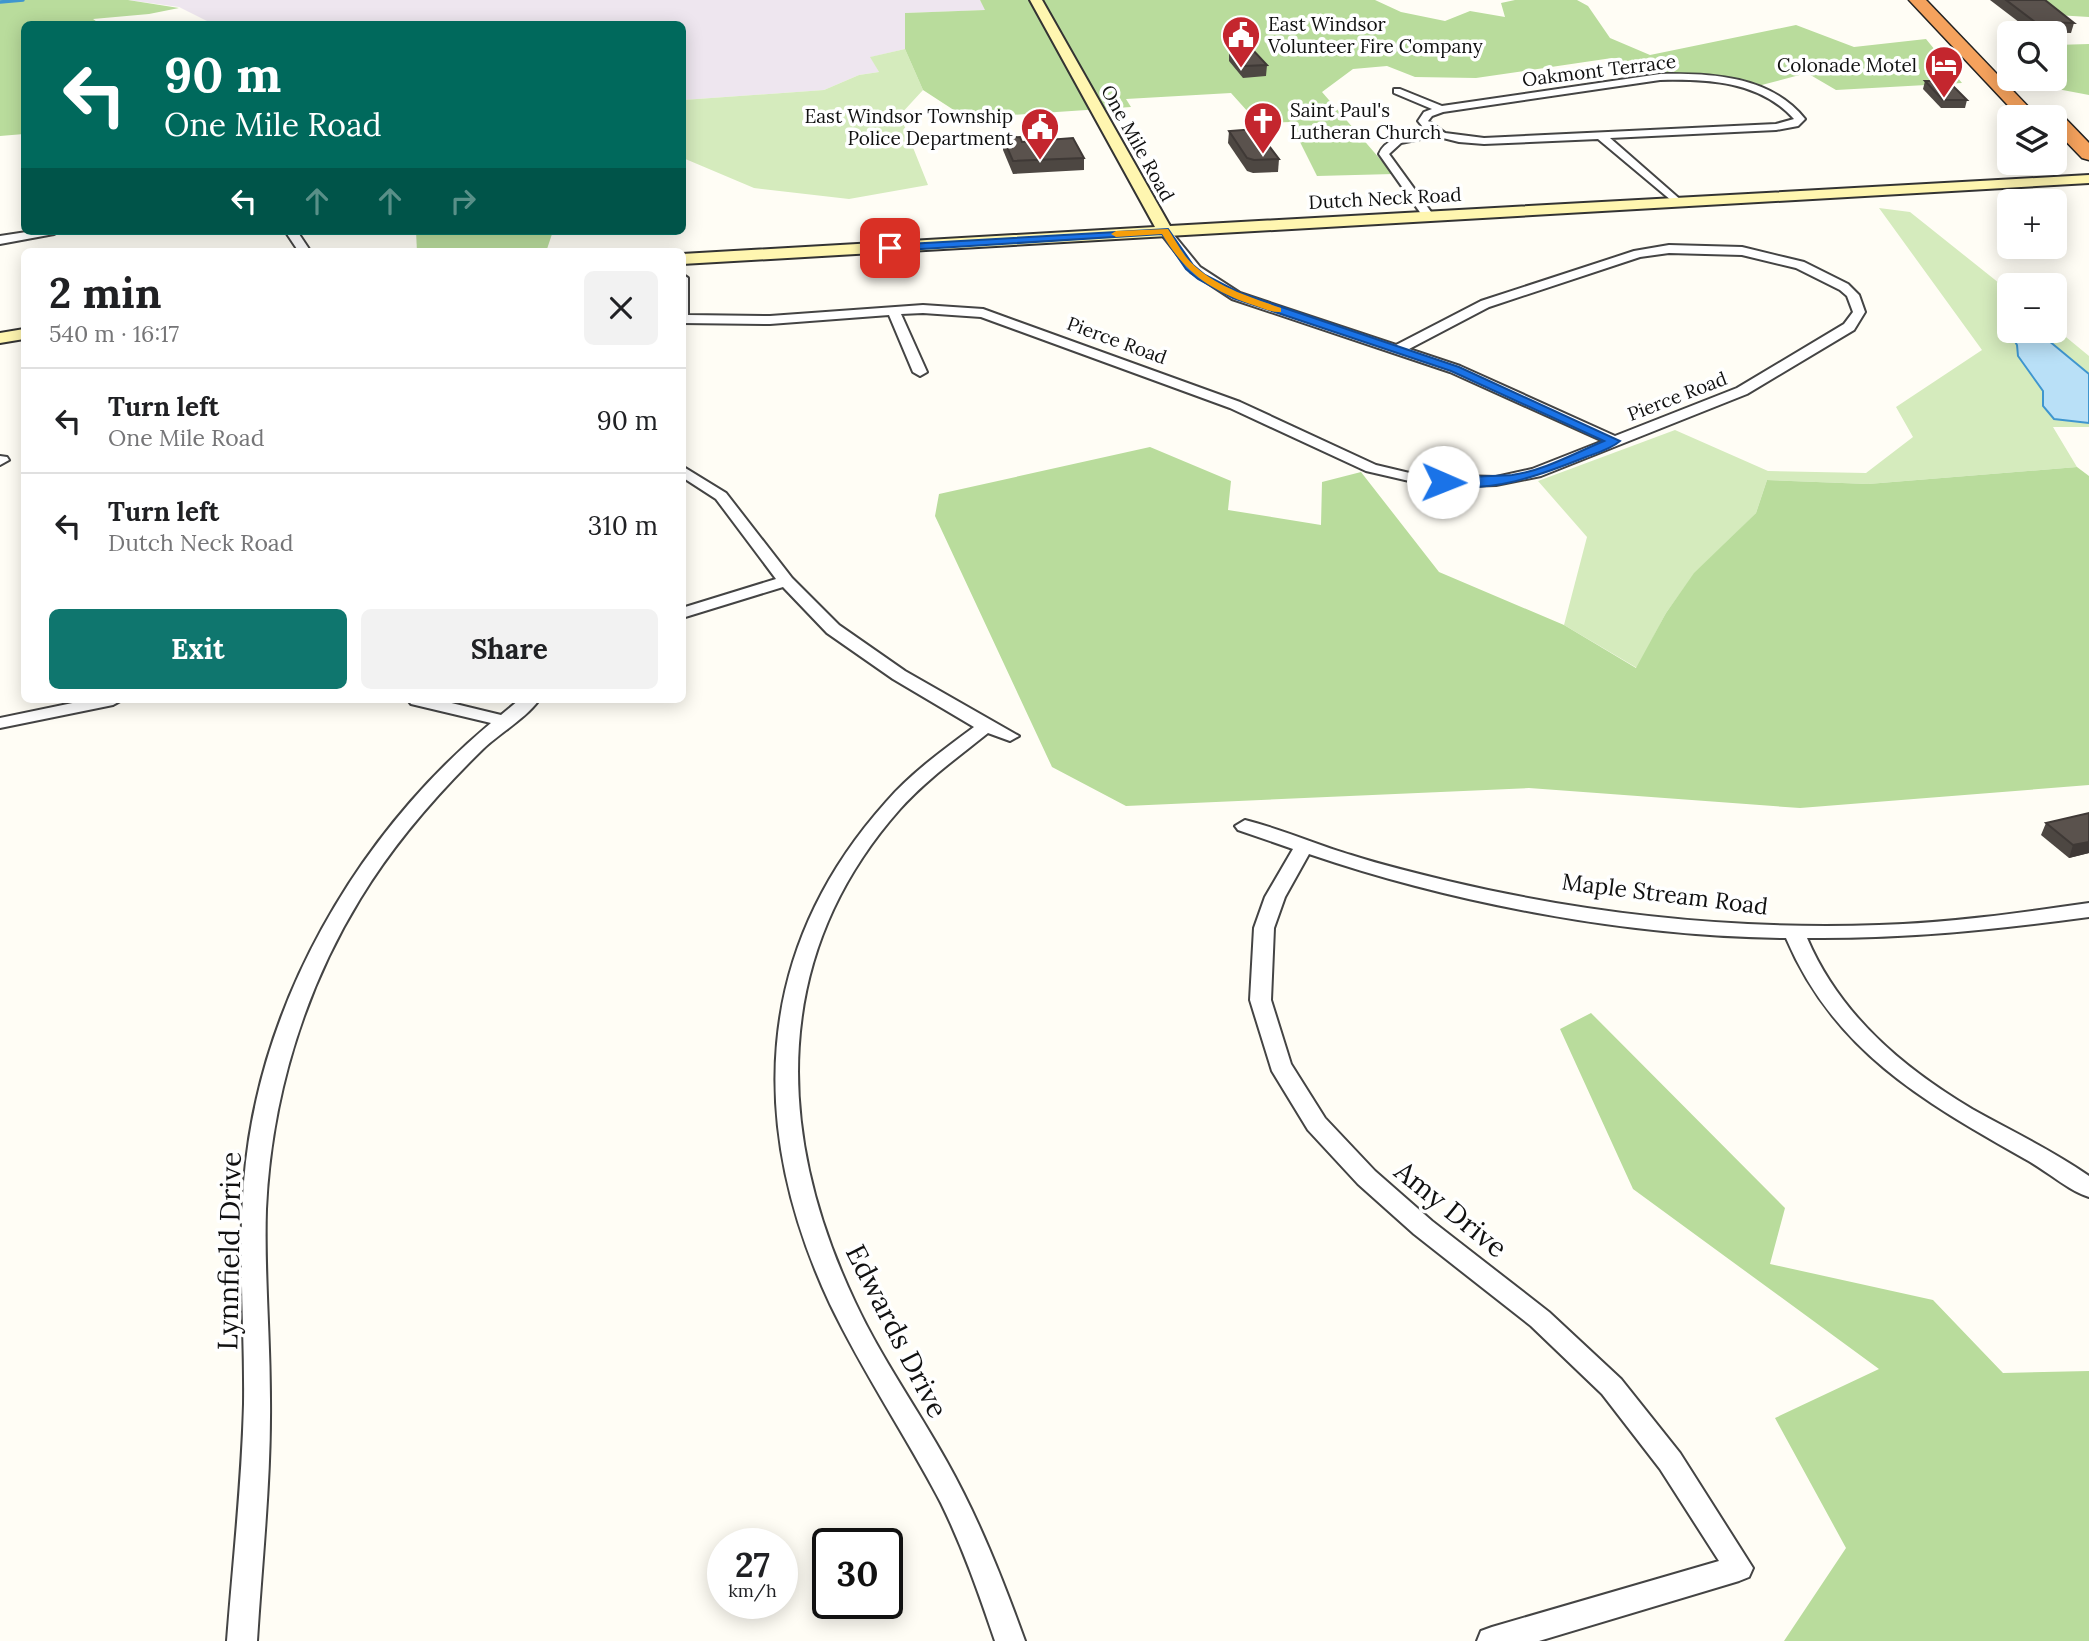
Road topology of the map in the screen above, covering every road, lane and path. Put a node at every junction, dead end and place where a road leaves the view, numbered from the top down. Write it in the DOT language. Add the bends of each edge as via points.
graph roads {
  1 [pos="1036,0"];
  2 [pos="1917,0"];
  3 [pos="1939,0"];
  4 [pos="1939,23"];
  5 [pos="1967,29"];
  6 [pos="1997,60"];
  7 [pos="1397,91"];
  8 [pos="2028,91"];
  9 [pos="2018,105"];
  10 [pos="2041,105"];
  11 [pos="1441,108"];
  12 [pos="2067,131"];
  13 [pos="1436,133"];
  14 [pos="1601,136"];
  15 [pos="2089,154"];
  16 [pos="2067,157"];
  17 [pos="2089,180"];
  18 [pos="1678,203"];
  19 [pos="1429,216"];
  20 [pos="1165,231"];
  21 [pos="30,235"];
  22 [pos="0,240"];
  23 [pos="686,259"];
  24 [pos="893,310"];
  25 [pos="686,316"];
  26 [pos="21,334"];
  27 [pos="0,338"];
  28 [pos="1398,350"];
  29 [pos="920,372"];
  30 [pos="1614,441"];
  31 [pos="686,473"];
  32 [pos="786,581"];
  33 [pos="686,612"];
  34 [pos="98,703"];
  35 [pos="429,703"];
  36 [pos="526,703"];
  37 [pos="503,721"];
  38 [pos="0,723"];
  39 [pos="986,726"];
  40 [pos="1010,736"];
  41 [pos="1245,826"];
  42 [pos="1303,848"];
  43 [pos="2089,909"];
  44 [pos="1794,933"];
  45 [pos="2089,1188"];
  46 [pos="242,1641"];
  47 [pos="1010,1641"];
  48 [pos="1492,1641"];
  1 -- 20 [label="street, One Mile Road"];
  2 -- 4 [label="highway"];
  3 -- 5 [label="highway"];
  4 -- 5 [label="highway"];
  4 -- 9 [label="highway"];
  5 -- 6 [label="highway"];
  7 -- 11 [label="street"];
  8 -- 10 [label="highway"];
  11 -- 13 [label="street" via="1423,121"];
  11 -- 14 [label="street, Oakmont Terrace" via="1688,76 1757,88 1800,119 1776,127"];
  12 -- 15 [label="highway"];
  13 -- 14 [label="street, Oakmont Terrace" via="1484,141"];
  13 -- 19 [label="street, Oakmont Terrace" via="1393,143 1384,154"];
  14 -- 18 [label="street"];
  16 -- 17 [label="highway"];
  17 -- 18 [label="street, Dutch Neck Road"];
  18 -- 19 [label="street, Dutch Neck Road"];
  19 -- 20 [label="street, Dutch Neck Road"];
  20 -- 23 [label="street, Dutch Neck Road"];
  20 -- 28 [label="street, One Mile Road" via="1189,267 1217,286"];
  21 -- 22 [label="street"];
  24 -- 25 [label="street, Pierce Road" via="770,320"];
  24 -- 29 [label="street"];
  24 -- 30 [label="street, Pierce Road" via="951,309 999,317 1235,405 1353,461 1418,479 1469,482 1516,478"];
  26 -- 27 [label="street"];
  28 -- 30 [label="street, One Mile Road" via="1483,380"];
  28 -- 30 [label="street, Pierce Road" via="1485,304 1654,251 1703,248 1762,255 1816,271 1853,295 1859,312 1849,327 1766,379"];
  31 -- 32 [label="street" via="721,496"];
  32 -- 33 [label="street"];
  32 -- 39 [label="street" via="866,655"];
  34 -- 38 [label="street"];
  35 -- 37 [label="street"];
  36 -- 37 [label="street, Lynnfield Drive"];
  37 -- 46 [label="street, Lynnfield Drive" via="428,794 362,879 308,977 280,1051 259,1149 253,1213 257,1401"];
  39 -- 40 [label="street"];
  39 -- 47 [label="street, Edwards Drive" via="895,803 833,887 793,1001 786,1075 787,1111 805,1204 825,1264 950,1495"];
  41 -- 42 [label="street, Maple Stream Road"];
  42 -- 44 [label="street, Maple Stream Road" via="1396,875 1542,905 1690,926"];
  42 -- 48 [label="street, Amy Drive" via="1269,912 1259,968 1268,1030 1300,1102 1359,1173 1589,1363 1676,1466 1739,1568"];
  43 -- 44 [label="street, Maple Stream Road" via="1952,928"];
  44 -- 45 [label="street" via="1821,989 1872,1048 1946,1104"];
}
